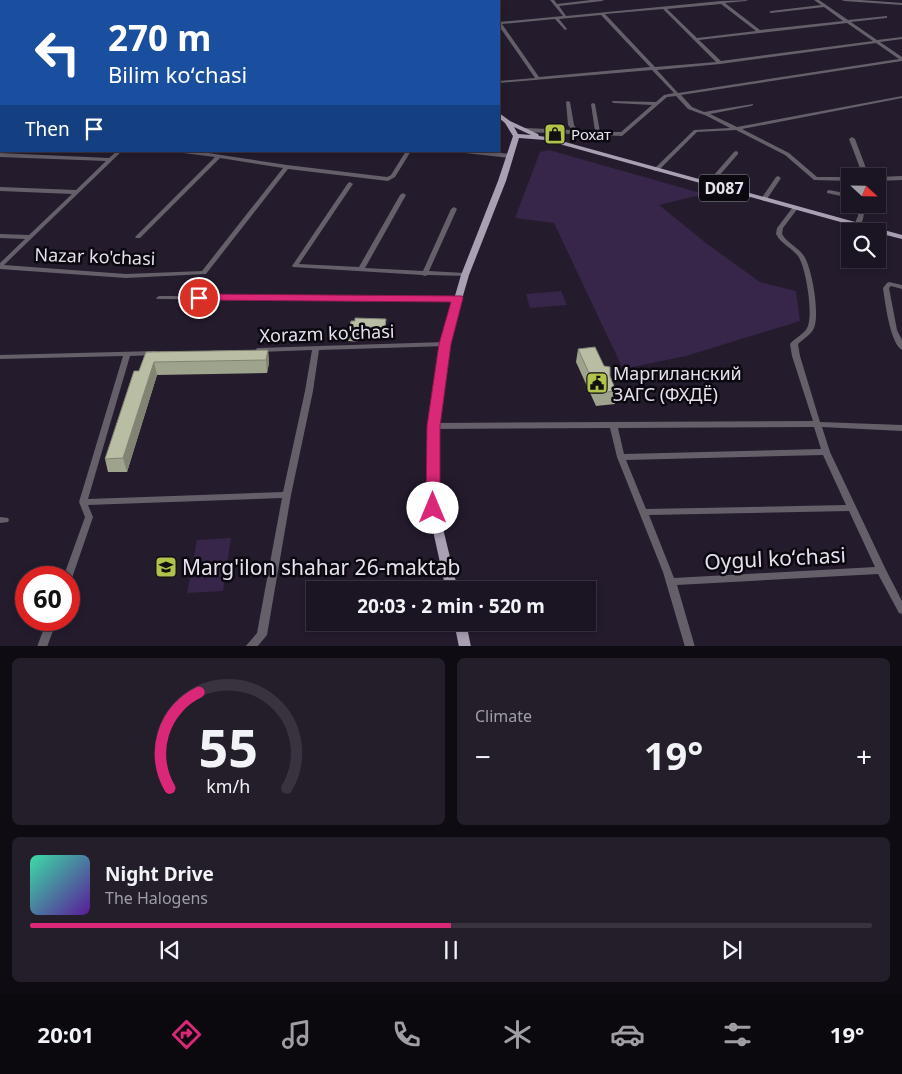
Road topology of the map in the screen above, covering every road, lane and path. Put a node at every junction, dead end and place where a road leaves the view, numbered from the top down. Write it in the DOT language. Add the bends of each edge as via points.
graph roads {
  1 [pos="365,0"];
  2 [pos="371,0"];
  3 [pos="552,0"];
  4 [pos="602,0"];
  5 [pos="746,0"];
  6 [pos="816,0"];
  7 [pos="844,0"];
  8 [pos="721,2"];
  9 [pos="902,4"];
  10 [pos="556,5"];
  11 [pos="824,6"];
  12 [pos="664,8"];
  13 [pos="771,12"];
  14 [pos="602,13"];
  15 [pos="573,14"];
  16 [pos="564,15"];
  17 [pos="886,17"];
  18 [pos="556,18"];
  19 [pos="846,22"];
  20 [pos="500,23"];
  21 [pos="500,23"];
  22 [pos="500,24"];
  23 [pos="565,29"];
  24 [pos="760,32"];
  25 [pos="902,38"];
  26 [pos="696,39"];
  27 [pos="874,41"];
  28 [pos="902,59"];
  29 [pos="720,63"];
  30 [pos="654,68"];
  31 [pos="538,79"];
  32 [pos="500,82"];
  33 [pos="676,94"];
  34 [pos="902,97"];
  35 [pos="568,102"];
  36 [pos="614,102"];
  37 [pos="593,104"];
  38 [pos="657,104"];
  39 [pos="752,105"];
  40 [pos="705,113"];
  41 [pos="500,116"];
  42 [pos="507,122"];
  43 [pos="735,129"];
  44 [pos="525,130"];
  45 [pos="576,132"];
  46 [pos="598,133"];
  47 [pos="516,136"];
  48 [pos="546,138"];
  49 [pos="852,139"];
  50 [pos="119,152"];
  51 [pos="189,152"];
  52 [pos="408,152"];
  53 [pos="488,152"];
  54 [pos="511,153"];
  55 [pos="736,153"];
  56 [pos="0,155"];
  57 [pos="218,157"];
  58 [pos="111,160"];
  59 [pos="287,167"];
  60 [pos="863,168"];
  61 [pos="656,170"];
  62 [pos="778,178"];
  63 [pos="902,178"];
  64 [pos="841,179"];
  65 [pos="886,179"];
  66 [pos="350,184"];
  67 [pos="708,184"];
  68 [pos="0,189"];
  69 [pos="77,192"];
  70 [pos="829,192"];
  71 [pos="841,194"];
  72 [pos="402,195"];
  73 [pos="764,199"];
  74 [pos="795,208"];
  75 [pos="454,209"];
  76 [pos="850,223"];
  77 [pos="886,233"];
  78 [pos="0,236"];
  79 [pos="31,237"];
  80 [pos="138,237"];
  81 [pos="902,237"];
  82 [pos="0,266"];
  83 [pos="361,269"];
  84 [pos="425,274"];
  85 [pos="466,275"];
  86 [pos="902,287"];
  87 [pos="159,298"];
  88 [pos="458,298"];
  89 [pos="445,344"];
  90 [pos="316,348"];
  91 [pos="902,348"];
  92 [pos="252,350"];
  93 [pos="165,353"];
  94 [pos="126,354"];
  95 [pos="0,357"];
  96 [pos="816,424"];
  97 [pos="613,425"];
  98 [pos="434,426"];
  99 [pos="902,428"];
  100 [pos="826,452"];
  101 [pos="621,457"];
  102 [pos="287,495"];
  103 [pos="83,502"];
  104 [pos="850,508"];
  105 [pos="644,512"];
  106 [pos="71,566"];
  107 [pos="881,570"];
  108 [pos="450,581"];
  109 [pos="671,582"];
  110 [pos="902,610"];
  111 [pos="48,631"];
  112 [pos="462,631"];
  113 [pos="42,646"];
  114 [pos="250,646"];
  115 [pos="465,646"];
  116 [pos="690,646"];
  1 -- 2 [label="street"];
  3 -- 10 [label="street"];
  4 -- 10 [label="street"];
  5 -- 8 [label="street"];
  6 -- 11 [label="street"];
  7 -- 9 [label="street"];
  8 -- 12 [label="street"];
  8 -- 24 [label="street"];
  10 -- 16 [label="street"];
  11 -- 13 [label="street"];
  11 -- 19 [label="street"];
  12 -- 14 [label="street"];
  12 -- 26 [label="street"];
  14 -- 18 [label="street"];
  14 -- 30 [label="street"];
  15 -- 16 [label="street"];
  16 -- 20 [label="street"];
  17 -- 19 [label="street"];
  18 -- 21 [label="street"];
  18 -- 23 [label="street"];
  19 -- 24 [label="street"];
  19 -- 27 [label="street"];
  22 -- 31 [label="street"];
  24 -- 26 [label="street"];
  25 -- 27 [label="street"];
  26 -- 29 [label="street"];
  27 -- 28 [label="street"];
  27 -- 29 [label="street"];
  28 -- 33 [label="street"];
  29 -- 30 [label="street"];
  30 -- 31 [label="street"];
  30 -- 33 [label="street"];
  31 -- 32 [label="street"];
  33 -- 38 [label="street" via="666,96"];
  33 -- 40 [label="street" via="690,108"];
  34 -- 43 [label="street"];
  35 -- 45 [label="street" via="570,125"];
  36 -- 38 [label="street"];
  37 -- 46 [label="street"];
  38 -- 46 [label="street" via="623,133"];
  39 -- 40 [label="street"];
  40 -- 43 [label="street"];
  41 -- 42 [label="main road, D087"];
  42 -- 44 [label="main road, D087"];
  42 -- 47 [label="main road, D087"];
  43 -- 61 [label="street" via="696,131"];
  43 -- 64 [label="street" via="787,154 816,179"];
  44 -- 45 [label="street"];
  44 -- 48 [label="main road, D087"];
  45 -- 46 [label="street"];
  47 -- 48 [label="main road, D087"];
  47 -- 54 [label="main road"];
  48 -- 54 [label="main road, D087" via="524,142"];
  48 -- 61 [label="main road, D087"];
  49 -- 60 [label="street"];
  50 -- 58 [label="street"];
  51 -- 57 [label="street"];
  52 -- 59 [label="street" via="388,180"];
  53 -- 54 [label="street"];
  54 -- 85 [label="main road"];
  55 -- 67 [label="street"];
  56 -- 58 [label="street"];
  57 -- 59 [label="street"];
  57 -- 80 [label="street"];
  58 -- 69 [label="street"];
  59 -- 82 [label="street, Nazar ko'chasi" via="204,273 126,276"];
  61 -- 67 [label="main road, D087"];
  62 -- 73 [label="street"];
  63 -- 65 [label="street"];
  66 -- 83 [label="street" via="295,266"];
  67 -- 73 [label="main road, D087"];
  68 -- 69 [label="street"];
  69 -- 79 [label="street"];
  70 -- 71 [label="street"];
  72 -- 83 [label="street"];
  73 -- 74 [label="main road, D087"];
  74 -- 76 [label="main road, D087"];
  74 -- 96 [label="street, Oygul koʻchasi" via="779,234 802,257 807,267 813,322 794,347"];
  75 -- 84 [label="street"];
  77 -- 81 [label="main road, D087"];
  78 -- 79 [label="street"];
  79 -- 82 [label="street"];
  83 -- 84 [label="street"];
  84 -- 85 [label="street"];
  85 -- 88 [label="main road"];
  86 -- 91 [label="street" via="889,284 886,288 894,330"];
  87 -- 88 [label="street"];
  88 -- 89 [label="main road"];
  89 -- 90 [label="street, Xorazm ko'chasi"];
  89 -- 98 [label="main road"];
  90 -- 92 [label="street, Xorazm ko'chasi"];
  90 -- 102 [label="street"];
  93 -- 94 [label="street"];
  94 -- 95 [label="street"];
  94 -- 103 [label="street"];
  96 -- 97 [label="street"];
  96 -- 99 [label="street"];
  96 -- 100 [label="street, Oygul koʻchasi"];
  97 -- 98 [label="street"];
  97 -- 101 [label="street"];
  98 -- 108 [label="main road" via="433,508"];
  100 -- 101 [label="street"];
  100 -- 104 [label="street, Oygul koʻchasi"];
  101 -- 105 [label="street"];
  102 -- 103 [label="street"];
  102 -- 114 [label="street" via="262,635"];
  103 -- 106 [label="street" via="89,517"];
  104 -- 105 [label="street"];
  104 -- 107 [label="street, Oygul koʻchasi"];
  105 -- 109 [label="street"];
  107 -- 109 [label="street, Oygul koʻchasi"];
  107 -- 110 [label="street, Oygul koʻchasi"];
  109 -- 116 [label="street"];
  111 -- 113 [label="street"];
  112 -- 115 [label="main road"];
}
